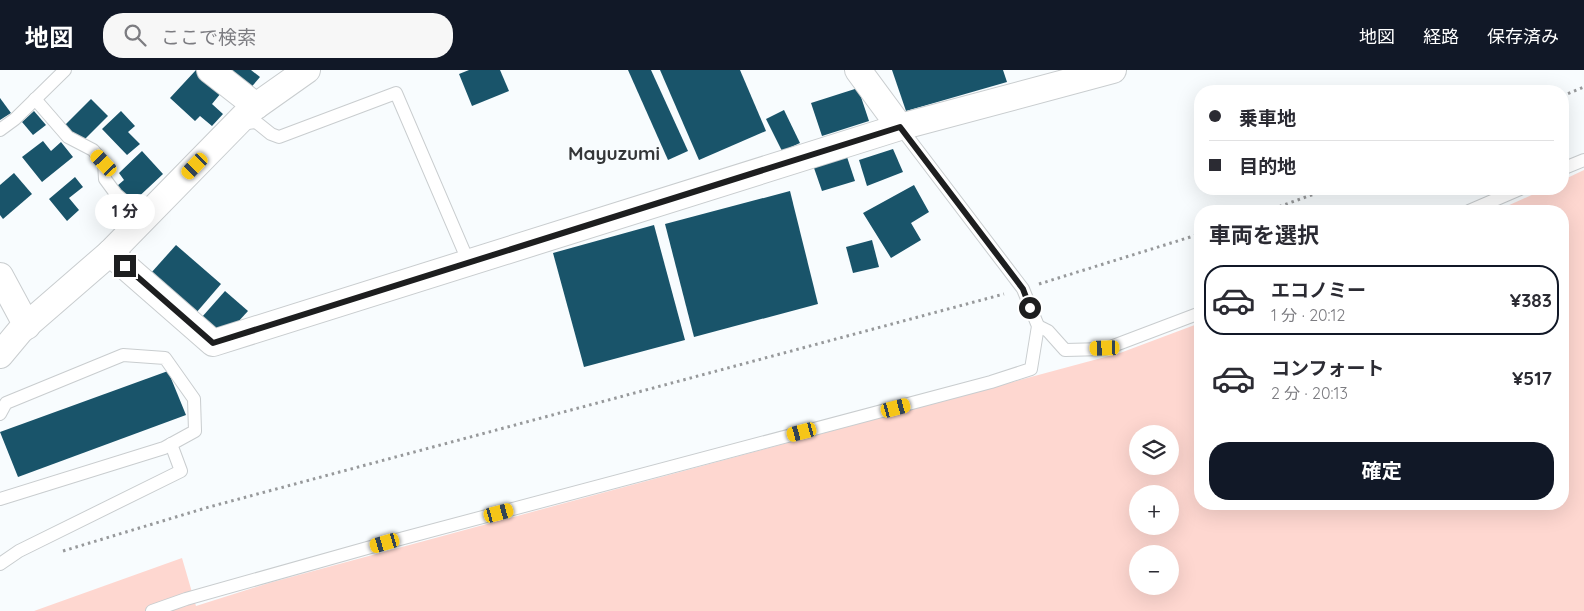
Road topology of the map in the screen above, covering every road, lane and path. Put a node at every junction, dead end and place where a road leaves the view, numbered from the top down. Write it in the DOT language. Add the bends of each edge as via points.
graph roads {
  1 [pos="65,70"];
  2 [pos="210,70"];
  3 [pos="307,70"];
  4 [pos="858,70"];
  5 [pos="1113,70"];
  6 [pos="1584,87"];
  7 [pos="1569,93"];
  8 [pos="35,100"];
  9 [pos="256,106"];
  10 [pos="235,125"];
  11 [pos="900,127"];
  12 [pos="0,130"];
  13 [pos="1584,160"];
  14 [pos="1569,166"];
  15 [pos="1311,195"];
  16 [pos="1506,195"];
  17 [pos="1284,205"];
  18 [pos="1482,205"];
  19 [pos="144,218"];
  20 [pos="1194,236"];
  21 [pos="110,253"];
  22 [pos="469,263"];
  23 [pos="0,276"];
  24 [pos="1023,289"];
  25 [pos="1194,315"];
  26 [pos="27,326"];
  27 [pos="1038,326"];
  28 [pos="0,355"];
  29 [pos="2,405"];
  30 [pos="171,444"];
  31 [pos="0,499"];
  32 [pos="57,553"];
  33 [pos="0,564"];
  34 [pos="152,611"];
  1 -- 8 [label="lane"];
  2 -- 9 [label="street"];
  3 -- 9 [label="street"];
  4 -- 11 [label="street"];
  5 -- 11 [label="street"];
  6 -- 7 [label="path"];
  8 -- 12 [label="lane"];
  8 -- 19 [label="lane" via="68,138 92,150 104,163 105,179 116,194"];
  9 -- 10 [label="street"];
  10 -- 19 [label="street"];
  10 -- 22 [label="lane" via="256,122 279,137 396,93"];
  11 -- 22 [label="street"];
  11 -- 24 [label="lane"];
  13 -- 14 [label="lane"];
  15 -- 17 [label="path"];
  16 -- 18 [label="lane"];
  19 -- 21 [label="street"];
  20 -- 24 [label="path"];
  21 -- 22 [label="street" via="213,343"];
  21 -- 26 [label="street"];
  23 -- 26 [label="street"];
  24 -- 27 [label="lane"];
  24 -- 32 [label="path" via="209,507"];
  25 -- 27 [label="lane" via="1105,348 1065,350 1048,331"];
  26 -- 28 [label="street"];
  27 -- 34 [label="lane" via="1031,369 991,382 385,543"];
  29 -- 30 [label="lane" via="123,355 165,358 194,399 195,431"];
  30 -- 31 [label="lane"];
  30 -- 33 [label="lane" via="181,471 19,551"];
}
